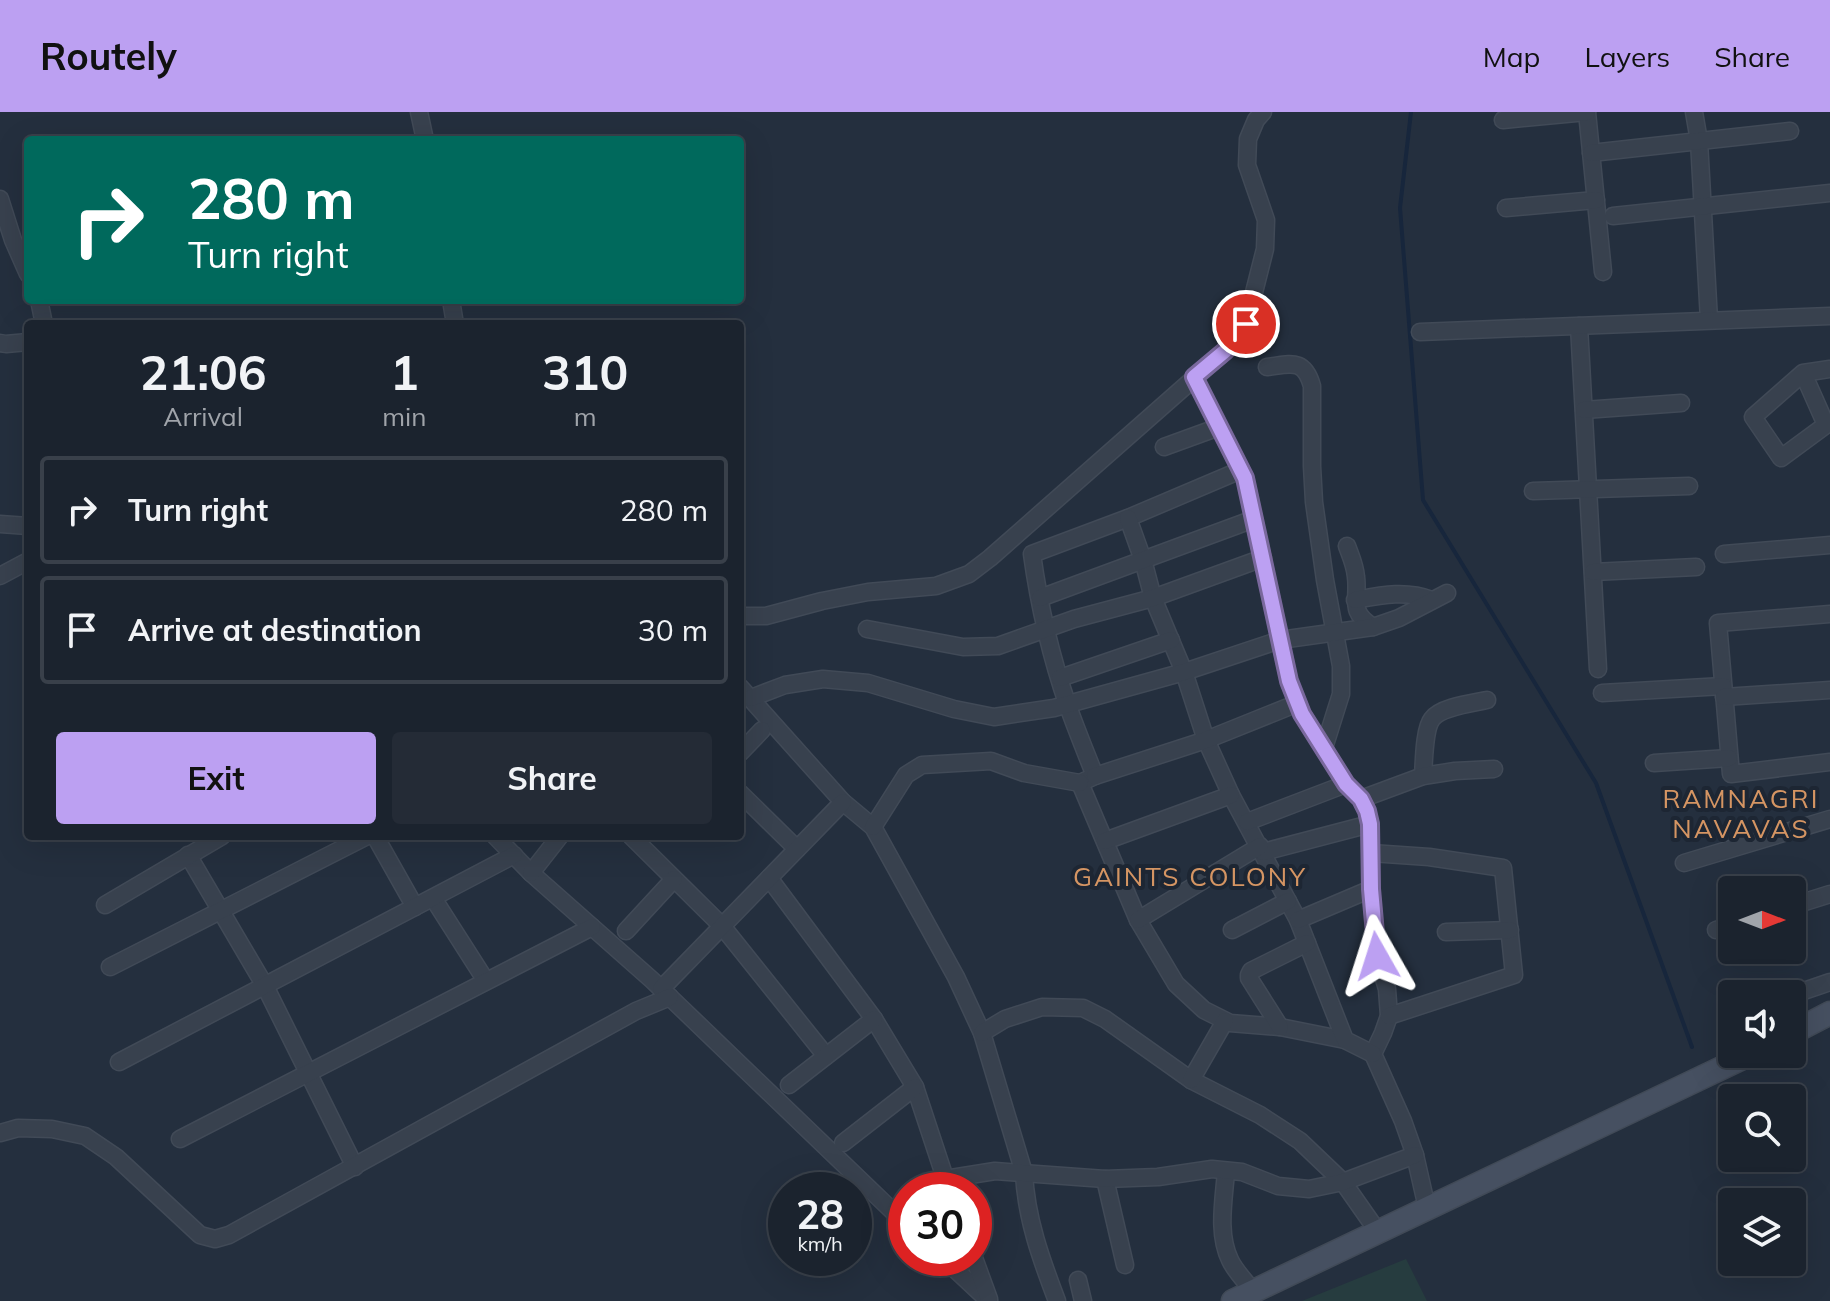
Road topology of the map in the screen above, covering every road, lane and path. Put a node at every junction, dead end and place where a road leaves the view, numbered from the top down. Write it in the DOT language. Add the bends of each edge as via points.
graph roads {
  1 [pos="419,112"];
  2 [pos="1263,112"];
  3 [pos="1587,112"];
  4 [pos="1694,112"];
  5 [pos="1503,120"];
  6 [pos="1790,131"];
  7 [pos="424,136"];
  8 [pos="1699,141"];
  9 [pos="1591,153"];
  10 [pos="1830,193"];
  11 [pos="0,199"];
  12 [pos="1596,200"];
  13 [pos="1704,206"];
  14 [pos="1506,208"];
  15 [pos="1613,216"];
  16 [pos="24,265"];
  17 [pos="1603,272"];
  18 [pos="1830,316"];
  19 [pos="1709,320"];
  20 [pos="1579,326"];
  21 [pos="1420,332"];
  22 [pos="24,342"];
  23 [pos="0,343"];
  24 [pos="1267,367"];
  25 [pos="1830,369"];
  26 [pos="1803,373"];
  27 [pos="1194,377"];
  28 [pos="1681,403"];
  29 [pos="1584,410"];
  30 [pos="1219,427"];
  31 [pos="1164,447"];
  32 [pos="1241,470"];
  33 [pos="1689,486"];
  34 [pos="1588,490"];
  35 [pos="1533,491"];
  36 [pos="1128,518"];
  37 [pos="1254,519"];
  38 [pos="0,524"];
  39 [pos="24,526"];
  40 [pos="1830,545"];
  41 [pos="1347,546"];
  42 [pos="1724,554"];
  43 [pos="1263,558"];
  44 [pos="1143,560"];
  45 [pos="24,563"];
  46 [pos="1696,567"];
  47 [pos="1593,572"];
  48 [pos="0,576"];
  49 [pos="1040,598"];
  50 [pos="1153,598"];
  51 [pos="1355,600"];
  52 [pos="1830,614"];
  53 [pos="744,616"];
  54 [pos="1373,627"];
  55 [pos="867,629"];
  56 [pos="1046,629"];
  57 [pos="1335,632"];
  58 [pos="1171,640"];
  59 [pos="1280,640"];
  60 [pos="1598,669"];
  61 [pos="1184,672"];
  62 [pos="1060,678"];
  63 [pos="1830,690"];
  64 [pos="746,692"];
  65 [pos="1724,692"];
  66 [pos="1602,693"];
  67 [pos="1487,700"];
  68 [pos="1298,703"];
  69 [pos="1067,705"];
  70 [pos="762,730"];
  71 [pos="1206,740"];
  72 [pos="1324,748"];
  73 [pos="744,749"];
  74 [pos="1729,758"];
  75 [pos="1830,762"];
  76 [pos="1654,763"];
  77 [pos="1494,769"];
  78 [pos="1423,776"];
  79 [pos="1088,779"];
  80 [pos="1346,784"];
  81 [pos="1231,795"];
  82 [pos="744,797"];
  83 [pos="1361,799"];
  84 [pos="843,802"];
  85 [pos="1830,819"];
  86 [pos="1247,822"];
  87 [pos="1370,824"];
  88 [pos="873,827"];
  89 [pos="215,840"];
  90 [pos="359,840"];
  91 [pos="377,840"];
  92 [pos="499,840"];
  93 [pos="557,840"];
  94 [pos="635,840"];
  95 [pos="1105,841"];
  96 [pos="797,849"];
  97 [pos="1261,849"];
  98 [pos="1371,853"];
  99 [pos="188,855"];
  100 [pos="514,855"];
  101 [pos="1684,863"];
  102 [pos="531,873"];
  103 [pos="769,878"];
  104 [pos="674,879"];
  105 [pos="1371,889"];
  106 [pos="1830,894"];
  107 [pos="433,898"];
  108 [pos="1288,901"];
  109 [pos="1806,902"];
  110 [pos="105,905"];
  111 [pos="415,907"];
  112 [pos="222,910"];
  113 [pos="1138,920"];
  114 [pos="1298,920"];
  115 [pos="722,926"];
  116 [pos="592,927"];
  117 [pos="1232,930"];
  118 [pos="1510,930"];
  119 [pos="626,931"];
  120 [pos="1446,932"];
  121 [pos="1307,943"];
  122 [pos="110,967"];
  123 [pos="486,981"];
  124 [pos="1830,982"];
  125 [pos="265,986"];
  126 [pos="1806,990"];
  127 [pos="666,993"];
  128 [pos="1830,1013"];
  129 [pos="1389,1016"];
  130 [pos="874,1019"];
  131 [pos="1225,1021"];
  132 [pos="1806,1026"];
  133 [pos="1280,1027"];
  134 [pos="982,1033"];
  135 [pos="1345,1040"];
  136 [pos="1373,1054"];
  137 [pos="826,1056"];
  138 [pos="119,1062"];
  139 [pos="1723,1068"];
  140 [pos="308,1073"];
  141 [pos="1191,1080"];
  142 [pos="789,1085"];
  143 [pos="915,1087"];
  144 [pos="0,1133"];
  145 [pos="180,1139"];
  146 [pos="843,1143"];
  147 [pos="1415,1155"];
  148 [pos="355,1167"];
  149 [pos="1226,1171"];
  150 [pos="943,1172"];
  151 [pos="992,1172"];
  152 [pos="1024,1173"];
  153 [pos="1105,1179"];
  154 [pos="1343,1182"];
  155 [pos="888,1199"];
  156 [pos="882,1201"];
  157 [pos="888,1207"];
  158 [pos="1427,1208"];
  159 [pos="1378,1232"];
  160 [pos="1125,1265"];
  161 [pos="962,1276"];
  162 [pos="980,1276"];
  163 [pos="1078,1280"];
  164 [pos="1253,1291"];
  165 [pos="989,1301"];
  166 [pos="1057,1301"];
  167 [pos="1083,1301"];
  168 [pos="1233,1301"];
  1 -- 7 [label="street"];
  2 -- 27 [label="street" via="1248,139 1247,165 1266,220 1259,280 1246,324"];
  3 -- 5 [label="street"];
  3 -- 9 [label="street"];
  4 -- 8 [label="street"];
  6 -- 8 [label="street"];
  8 -- 9 [label="street"];
  8 -- 13 [label="street"];
  9 -- 12 [label="street"];
  10 -- 13 [label="street"];
  11 -- 16 [label="street"];
  12 -- 14 [label="street"];
  12 -- 17 [label="street"];
  13 -- 15 [label="street"];
  13 -- 19 [label="street"];
  18 -- 19 [label="street"];
  19 -- 20 [label="street"];
  20 -- 21 [label="street"];
  20 -- 29 [label="street"];
  22 -- 23 [label="street"];
  24 -- 57 [label="street" via="1297,364 1312,386 1314,502"];
  25 -- 26 [label="street"];
  26 -- 26 [label="street" via="1753,417 1781,458 1826,425"];
  27 -- 30 [label="street"];
  27 -- 53 [label="street" via="969,574 936,586 868,592 766,616"];
  28 -- 29 [label="street"];
  29 -- 34 [label="street"];
  30 -- 31 [label="street"];
  30 -- 32 [label="street"];
  32 -- 36 [label="street"];
  32 -- 37 [label="street"];
  33 -- 34 [label="street"];
  34 -- 35 [label="street"];
  34 -- 47 [label="street"];
  36 -- 44 [label="street"];
  36 -- 49 [label="street" via="1032,554"];
  37 -- 43 [label="street"];
  37 -- 44 [label="street"];
  38 -- 39 [label="street"];
  40 -- 42 [label="street"];
  41 -- 51 [label="street" via="1357,578"];
  43 -- 50 [label="street"];
  43 -- 59 [label="street"];
  44 -- 49 [label="street"];
  44 -- 50 [label="street"];
  45 -- 48 [label="street"];
  46 -- 47 [label="street"];
  47 -- 60 [label="street"];
  49 -- 56 [label="street"];
  50 -- 56 [label="street"];
  50 -- 58 [label="street"];
  51 -- 54 [label="street" via="1362,620"];
  51 -- 54 [label="street" via="1404,593 1439,597"];
  52 -- 65 [label="street" via="1718,623"];
  54 -- 57 [label="street"];
  55 -- 56 [label="street" via="963,647 998,646"];
  56 -- 62 [label="street"];
  57 -- 59 [label="street"];
  57 -- 72 [label="street" via="1341,694"];
  58 -- 61 [label="street"];
  58 -- 62 [label="street"];
  59 -- 61 [label="street"];
  59 -- 68 [label="street"];
  61 -- 69 [label="street"];
  61 -- 71 [label="street"];
  62 -- 69 [label="street"];
  63 -- 65 [label="street"];
  64 -- 69 [label="street" via="823,679 868,683 994,717"];
  64 -- 84 [label="street"];
  65 -- 66 [label="street"];
  65 -- 74 [label="street"];
  67 -- 78 [label="street" via="1432,718"];
  68 -- 71 [label="street"];
  68 -- 72 [label="street"];
  69 -- 79 [label="street"];
  70 -- 73 [label="street"];
  71 -- 79 [label="street"];
  71 -- 81 [label="street"];
  72 -- 80 [label="street"];
  74 -- 75 [label="street" via="1731,774"];
  74 -- 76 [label="street"];
  77 -- 78 [label="street"];
  78 -- 83 [label="street"];
  79 -- 88 [label="street" via="1024,773 991,761 922,765 906,775"];
  79 -- 95 [label="street"];
  80 -- 83 [label="street"];
  80 -- 86 [label="street"];
  81 -- 86 [label="street"];
  81 -- 95 [label="street"];
  82 -- 96 [label="street"];
  83 -- 87 [label="street"];
  84 -- 88 [label="street"];
  84 -- 96 [label="street"];
  85 -- 101 [label="street"];
  86 -- 97 [label="street"];
  87 -- 97 [label="street"];
  87 -- 98 [label="street"];
  88 -- 134 [label="street"];
  89 -- 99 [label="street"];
  90 -- 112 [label="street"];
  91 -- 111 [label="street"];
  92 -- 100 [label="street"];
  93 -- 102 [label="street"];
  94 -- 104 [label="street"];
  95 -- 113 [label="street"];
  96 -- 103 [label="street"];
  97 -- 108 [label="street"];
  97 -- 113 [label="street"];
  98 -- 105 [label="street"];
  98 -- 118 [label="street" via="1503,868"];
  99 -- 110 [label="street"];
  99 -- 112 [label="street"];
  100 -- 102 [label="street"];
  100 -- 107 [label="street"];
  102 -- 116 [label="street"];
  103 -- 115 [label="street"];
  103 -- 130 [label="street"];
  104 -- 115 [label="street"];
  104 -- 119 [label="street"];
  105 -- 114 [label="street"];
  105 -- 129 [label="street"];
  106 -- 109 [label="street"];
  107 -- 111 [label="street"];
  107 -- 123 [label="street"];
  108 -- 114 [label="street"];
  108 -- 117 [label="street"];
  111 -- 125 [label="street"];
  112 -- 122 [label="street"];
  112 -- 125 [label="street"];
  113 -- 131 [label="street" via="1176,984"];
  114 -- 121 [label="street"];
  115 -- 127 [label="street"];
  115 -- 137 [label="street"];
  116 -- 123 [label="street"];
  116 -- 127 [label="street"];
  118 -- 120 [label="street"];
  118 -- 129 [label="street" via="1514,975"];
  121 -- 133 [label="street" via="1249,975"];
  121 -- 135 [label="street"];
  123 -- 140 [label="street"];
  124 -- 126 [label="street"];
  125 -- 138 [label="street"];
  125 -- 140 [label="street"];
  127 -- 148 [label="street"];
  127 -- 156 [label="street"];
  128 -- 132 [label="street"];
  129 -- 136 [label="street"];
  130 -- 137 [label="street"];
  130 -- 143 [label="street"];
  131 -- 133 [label="street"];
  131 -- 141 [label="street"];
  133 -- 135 [label="street"];
  134 -- 141 [label="street" via="1042,1007 1083,1008"];
  134 -- 152 [label="street"];
  135 -- 136 [label="street"];
  136 -- 147 [label="street"];
  137 -- 142 [label="street"];
  139 -- 158 [label="street"];
  140 -- 145 [label="street"];
  140 -- 148 [label="street"];
  141 -- 154 [label="street" via="1300,1141"];
  143 -- 146 [label="street"];
  143 -- 150 [label="street"];
  144 -- 148 [label="street" via="52,1129 85,1136 116,1157 200,1235 215,1239"];
  147 -- 154 [label="street"];
  147 -- 158 [label="street"];
  149 -- 153 [label="street"];
  149 -- 154 [label="street" via="1309,1189"];
  149 -- 164 [label="street" via="1223,1242 1231,1263"];
  151 -- 152 [label="street"];
  152 -- 153 [label="street"];
  152 -- 166 [label="street" via="1029,1221"];
  153 -- 160 [label="street"];
  154 -- 159 [label="street"];
  155 -- 156 [label="street"];
  156 -- 157 [label="street"];
  158 -- 159 [label="street"];
  159 -- 164 [label="street"];
  161 -- 165 [label="street"];
  162 -- 165 [label="street"];
  163 -- 167 [label="street"];
  164 -- 168 [label="street"];
}
